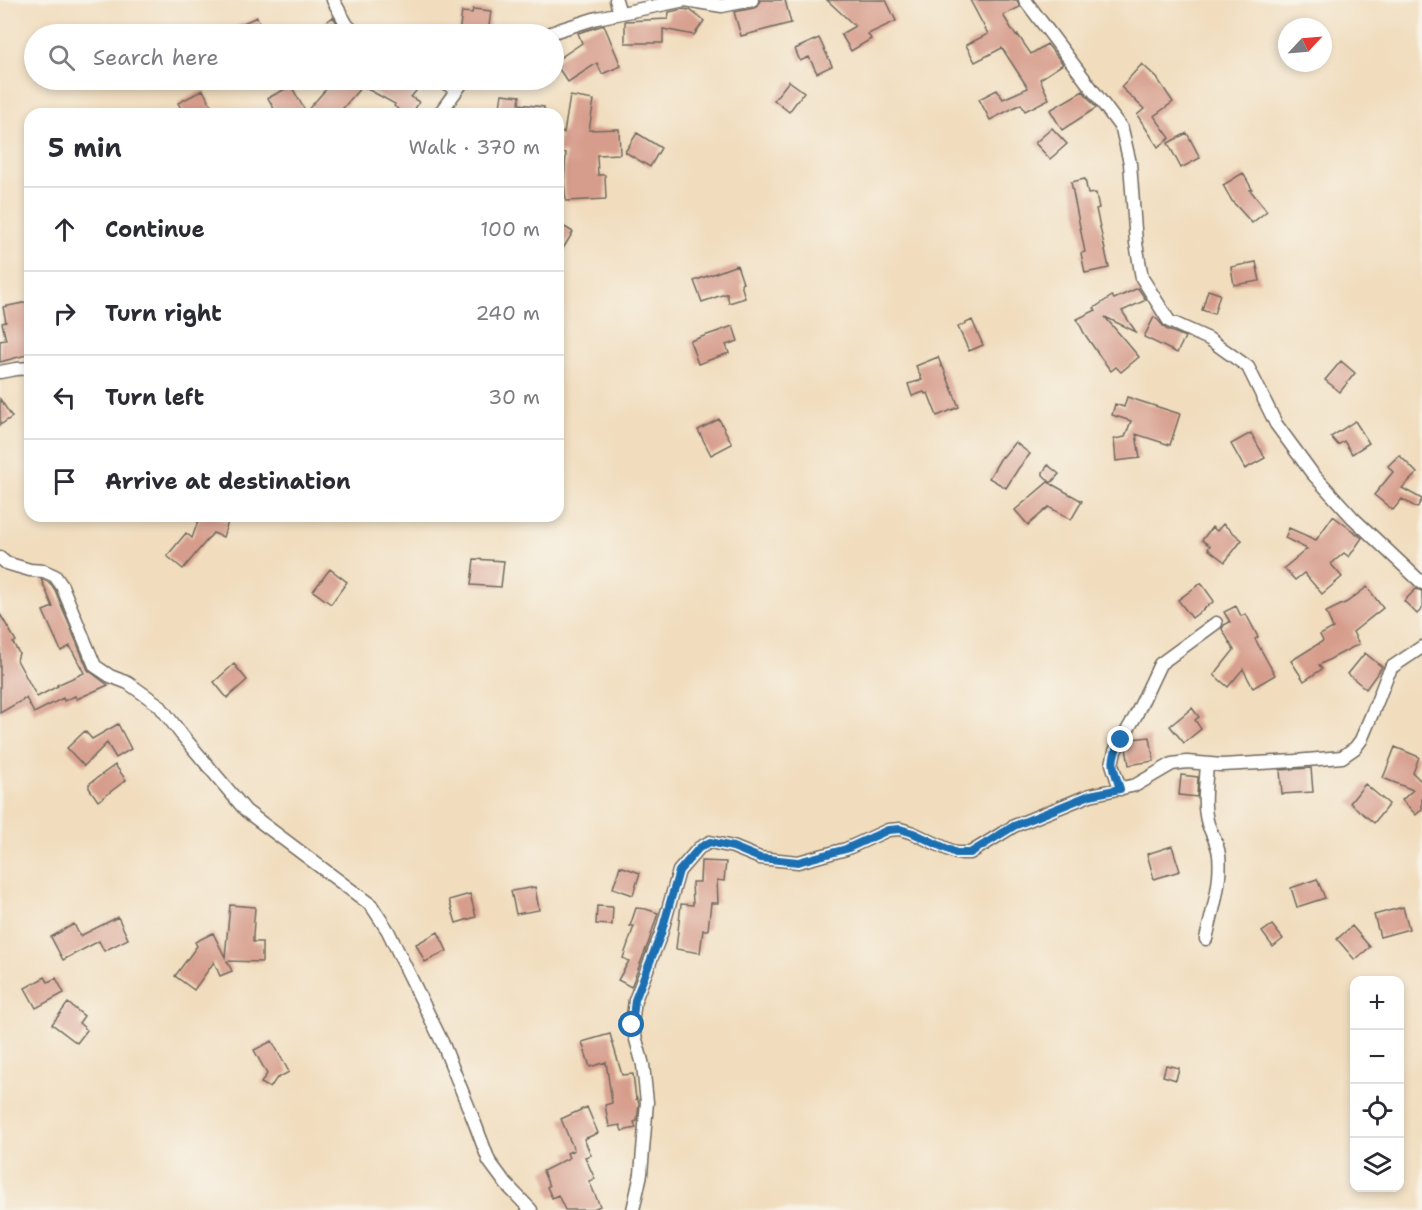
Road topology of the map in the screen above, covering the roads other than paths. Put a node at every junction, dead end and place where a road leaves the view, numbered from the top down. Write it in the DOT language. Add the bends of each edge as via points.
graph roads {
  1 [pos="333,0"];
  2 [pos="616,0"];
  3 [pos="752,0"];
  4 [pos="1025,0"];
  5 [pos="620,13"];
  6 [pos="346,24"];
  7 [pos="564,28"];
  8 [pos="456,90"];
  9 [pos="443,108"];
  10 [pos="24,368"];
  11 [pos="0,372"];
  12 [pos="0,558"];
  13 [pos="1422,583"];
  14 [pos="1216,623"];
  15 [pos="1422,647"];
  16 [pos="1207,764"];
  17 [pos="1120,789"];
  18 [pos="1206,939"];
  19 [pos="531,1210"];
  20 [pos="633,1210"];
  1 -- 6 [label="street"];
  2 -- 5 [label="street"];
  3 -- 5 [label="street" via="722,6 685,0"];
  4 -- 13 [label="street" via="1122,129 1130,163 1142,278 1169,321 1209,339 1248,367 1276,424 1312,473"];
  5 -- 7 [label="street"];
  8 -- 9 [label="street"];
  10 -- 11 [label="street"];
  12 -- 19 [label="street" via="55,576 95,666 159,705 246,811 371,905 388,931 443,1044 489,1161"];
  14 -- 17 [label="street" via="1160,664 1115,750 1112,764"];
  15 -- 16 [label="street" via="1392,667 1360,740 1342,757"];
  16 -- 17 [label="street" via="1172,764 1136,785"];
  16 -- 18 [label="street" via="1205,813 1220,856 1216,899"];
  17 -- 20 [label="street" via="1090,795 1014,826 970,853 956,853 900,829 798,862 760,858 710,842 699,848 679,871 661,934 635,1000 632,1025 643,1065 646,1102 641,1174"];
}
